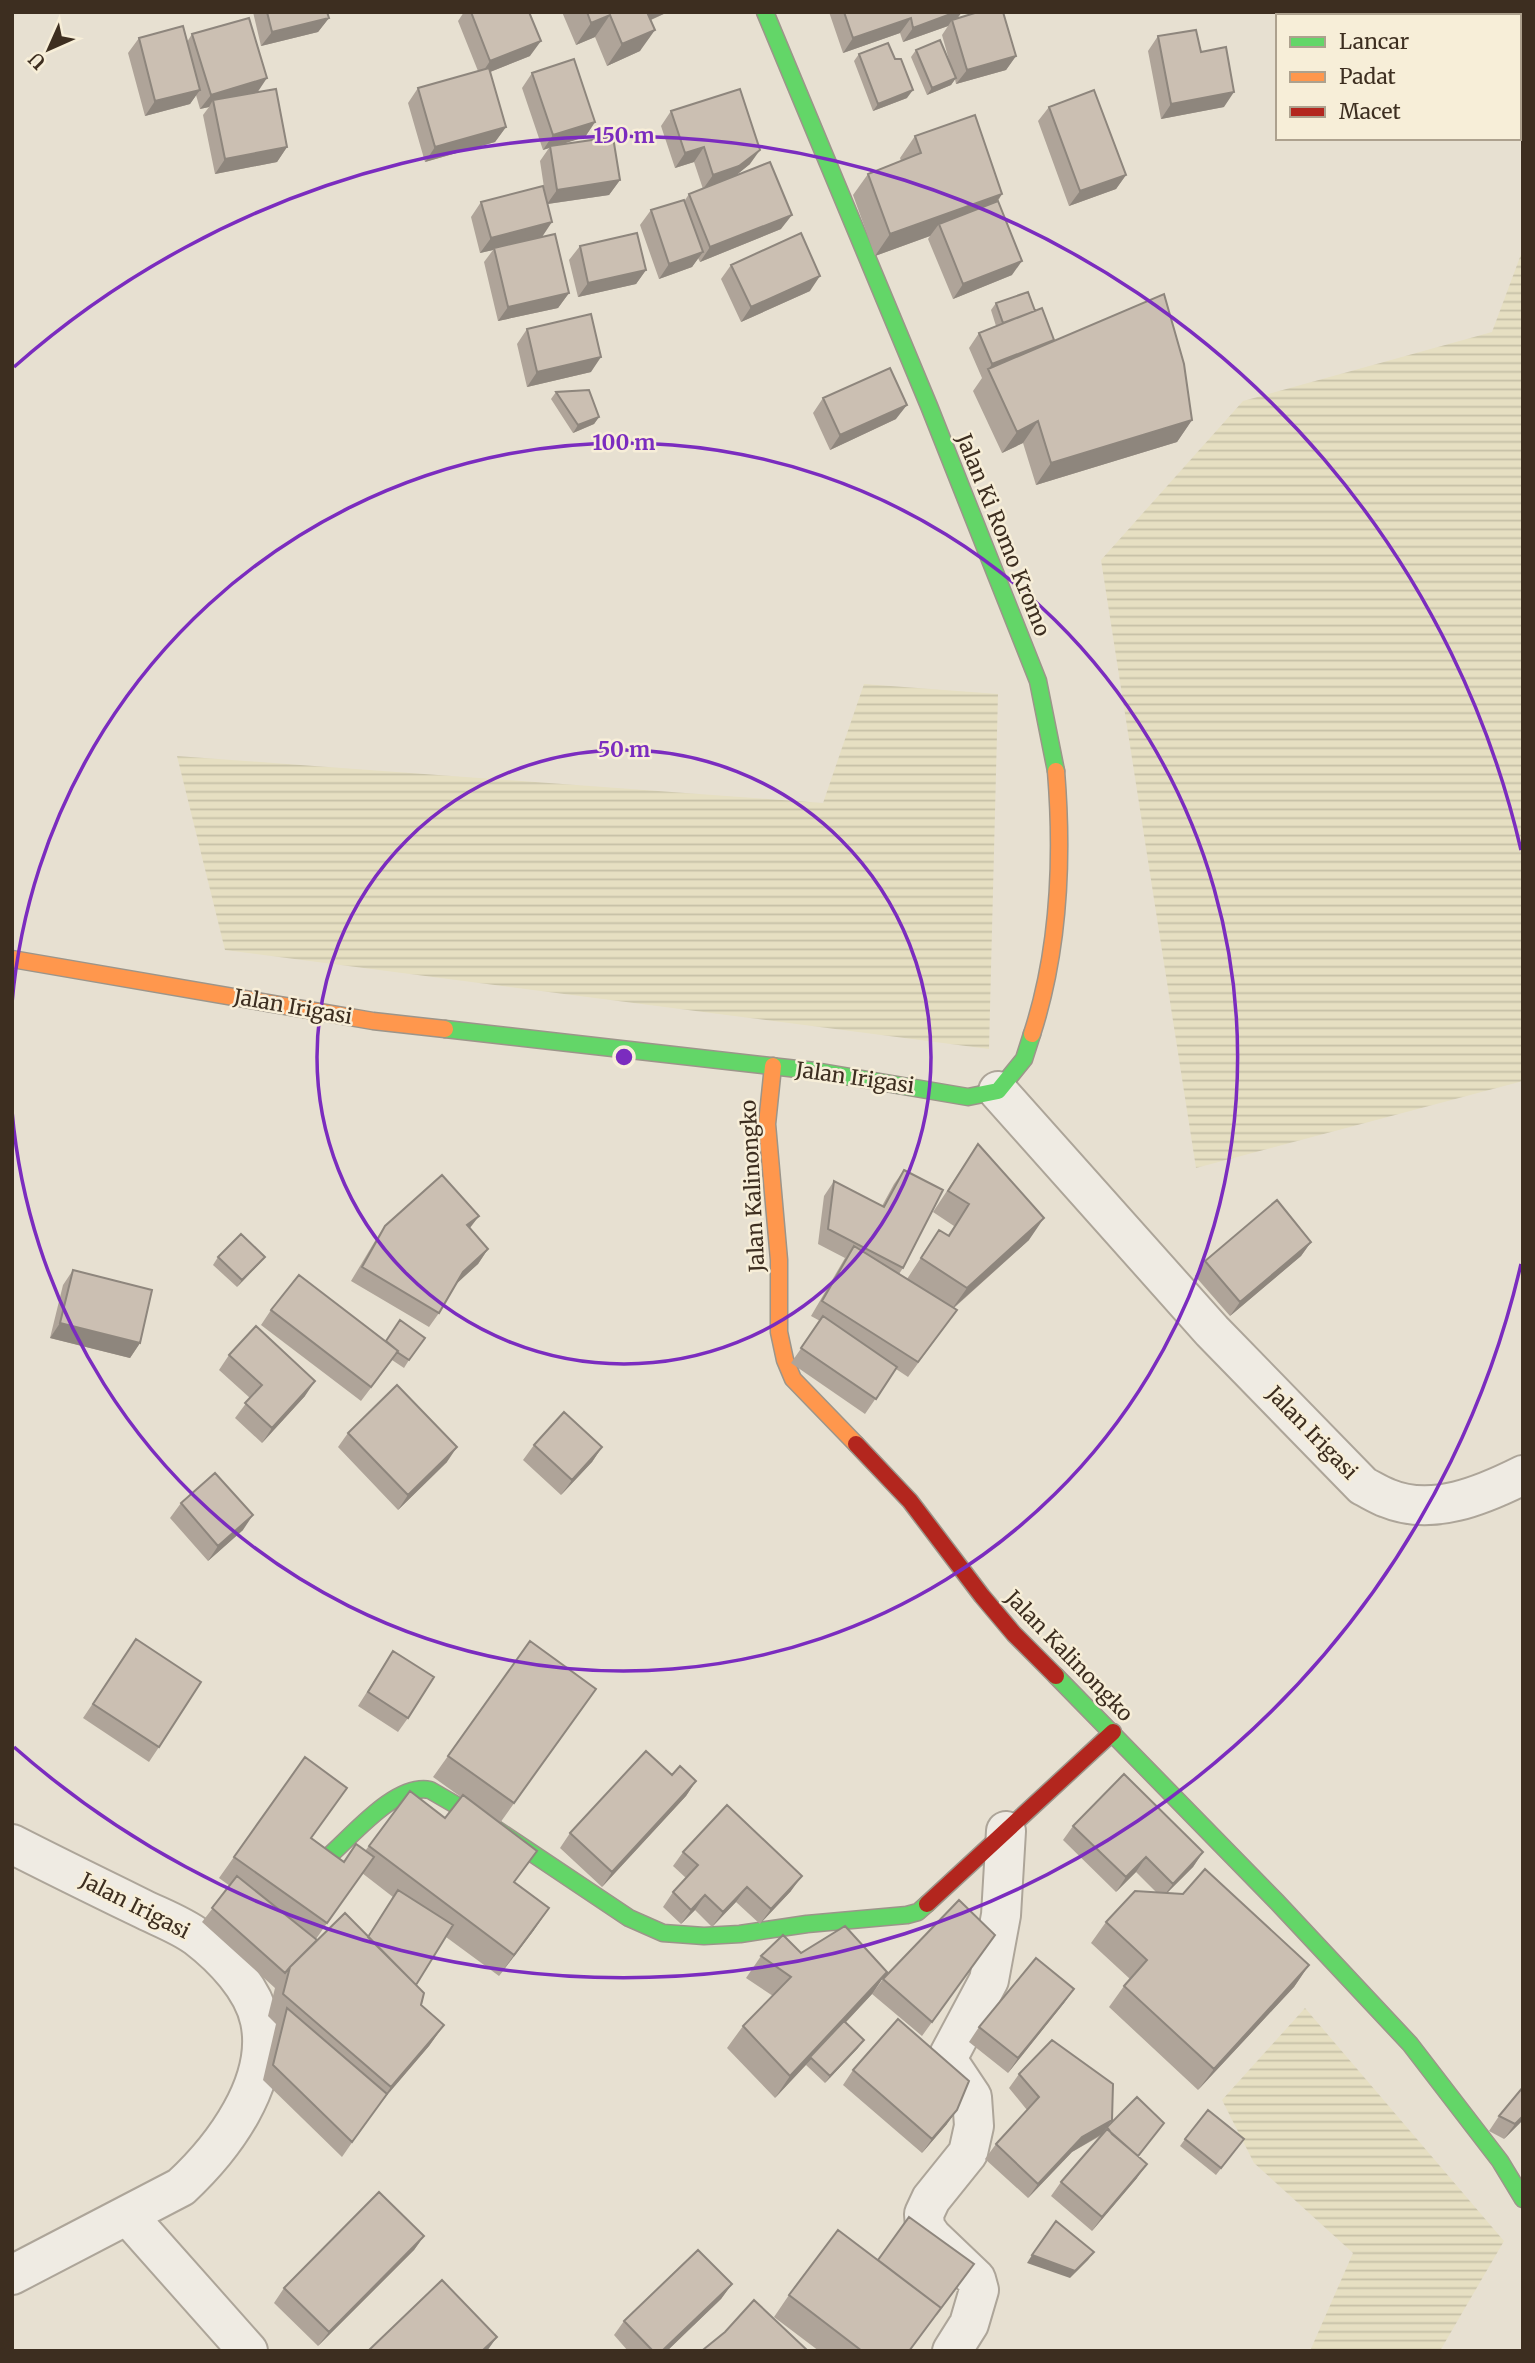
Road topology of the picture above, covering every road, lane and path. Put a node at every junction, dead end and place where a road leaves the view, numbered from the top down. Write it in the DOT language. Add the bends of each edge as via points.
graph roads {
  1 [pos="765,12"];
  2 [pos="12,959"];
  3 [pos="773,1066"];
  4 [pos="998,1091"];
  5 [pos="1523,1475"];
  6 [pos="1113,1732"];
  7 [pos="1006,1831"];
  8 [pos="12,1844"];
  9 [pos="330,1855"];
  10 [pos="1523,2199"];
  11 [pos="128,2216"];
  12 [pos="12,2275"];
  13 [pos="248,2351"];
  14 [pos="952,2351"];
  1 -- 4 [label="street, Jalan Ki Romo Kromo" via="1038,681 1056,773 1056,904 1050,958 1031,1039 1024,1059"];
  2 -- 3 [label="street, Jalan Irigasi" via="373,1021"];
  3 -- 4 [label="street, Jalan Irigasi" via="968,1097"];
  3 -- 6 [label="street, Jalan Kalinongko" via="767,1124 779,1260 779,1332 793,1379 910,1501 1014,1634"];
  4 -- 5 [label="street, Jalan Irigasi" via="1212,1331 1363,1486 1388,1499 1438,1505"];
  6 -- 7 [label="street"];
  6 -- 10 [label="street, Jalan Kalinongko" via="1410,2044 1500,2161"];
  7 -- 9 [label="street" via="918,1912 704,1936 663,1933 629,1918 487,1823 423,1788 391,1802"];
  7 -- 14 [label="street" via="1001,1915 989,1980 949,2055 972,2097 974,2126 968,2153 924,2214 932,2237 976,2279 979,2290 969,2325"];
  8 -- 11 [label="street, Jalan Irigasi" via="196,1936 230,1968 259,2019 258,2072 230,2129 181,2187"];
  11 -- 12 [label="street, Jalan Irigasi"];
  11 -- 13 [label="street"];
}
